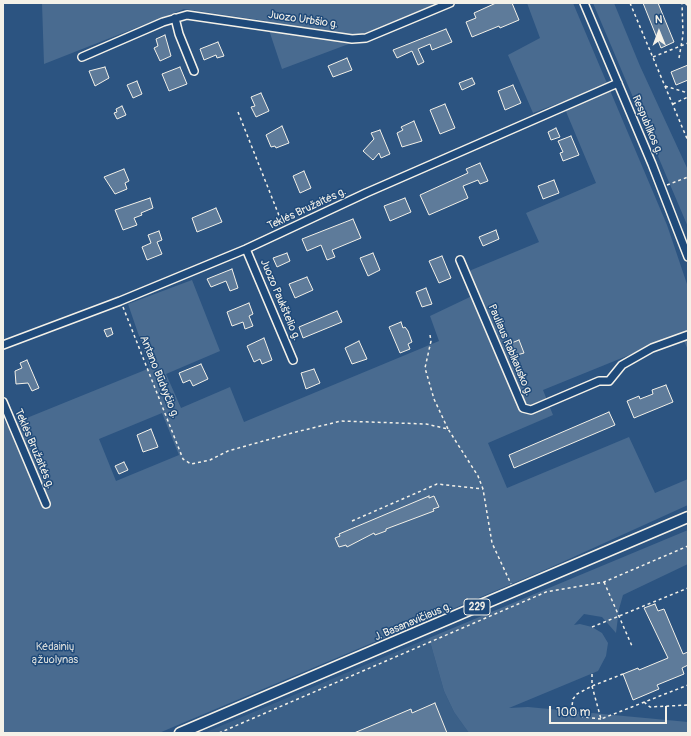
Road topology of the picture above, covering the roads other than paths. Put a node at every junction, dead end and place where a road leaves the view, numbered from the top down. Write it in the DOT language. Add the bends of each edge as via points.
graph roads {
  1 [pos="450,3"];
  2 [pos="584,3"];
  3 [pos="175,18"];
  4 [pos="82,57"];
  5 [pos="194,71"];
  6 [pos="618,83"];
  7 [pos="246,248"];
  8 [pos="688,257"];
  9 [pos="460,260"];
  10 [pos="688,335"];
  11 [pos="3,345"];
  12 [pos="293,360"];
  13 [pos="3,402"];
  14 [pos="46,504"];
  15 [pos="688,517"];
  16 [pos="192,731"];
  17 [pos="180,733"];
  1 -- 3 [label="street, Juozo Urbšio g." via="366,38 352,39 196,16"];
  2 -- 6 [label="street, Respublikos g."];
  3 -- 4 [label="street, Juozo Urbšio g."];
  3 -- 5 [label="street"];
  6 -- 7 [label="street, Teklės Bružaitės g."];
  6 -- 8 [label="street, Respublikos g."];
  7 -- 11 [label="street, Teklės Bružaitės g." via="120,301"];
  7 -- 12 [label="street, Juozo Paukštelio g."];
  9 -- 10 [label="street, Pauliaus Rabikausko g." via="523,408 531,410 599,381 609,381 622,365 652,348"];
  13 -- 14 [label="street, Teklės Bružaitės g."];
  15 -- 16 [label="main road, J. Basanavičiaus g. / 229"];
  16 -- 17 [label="main road, 229"];
}
